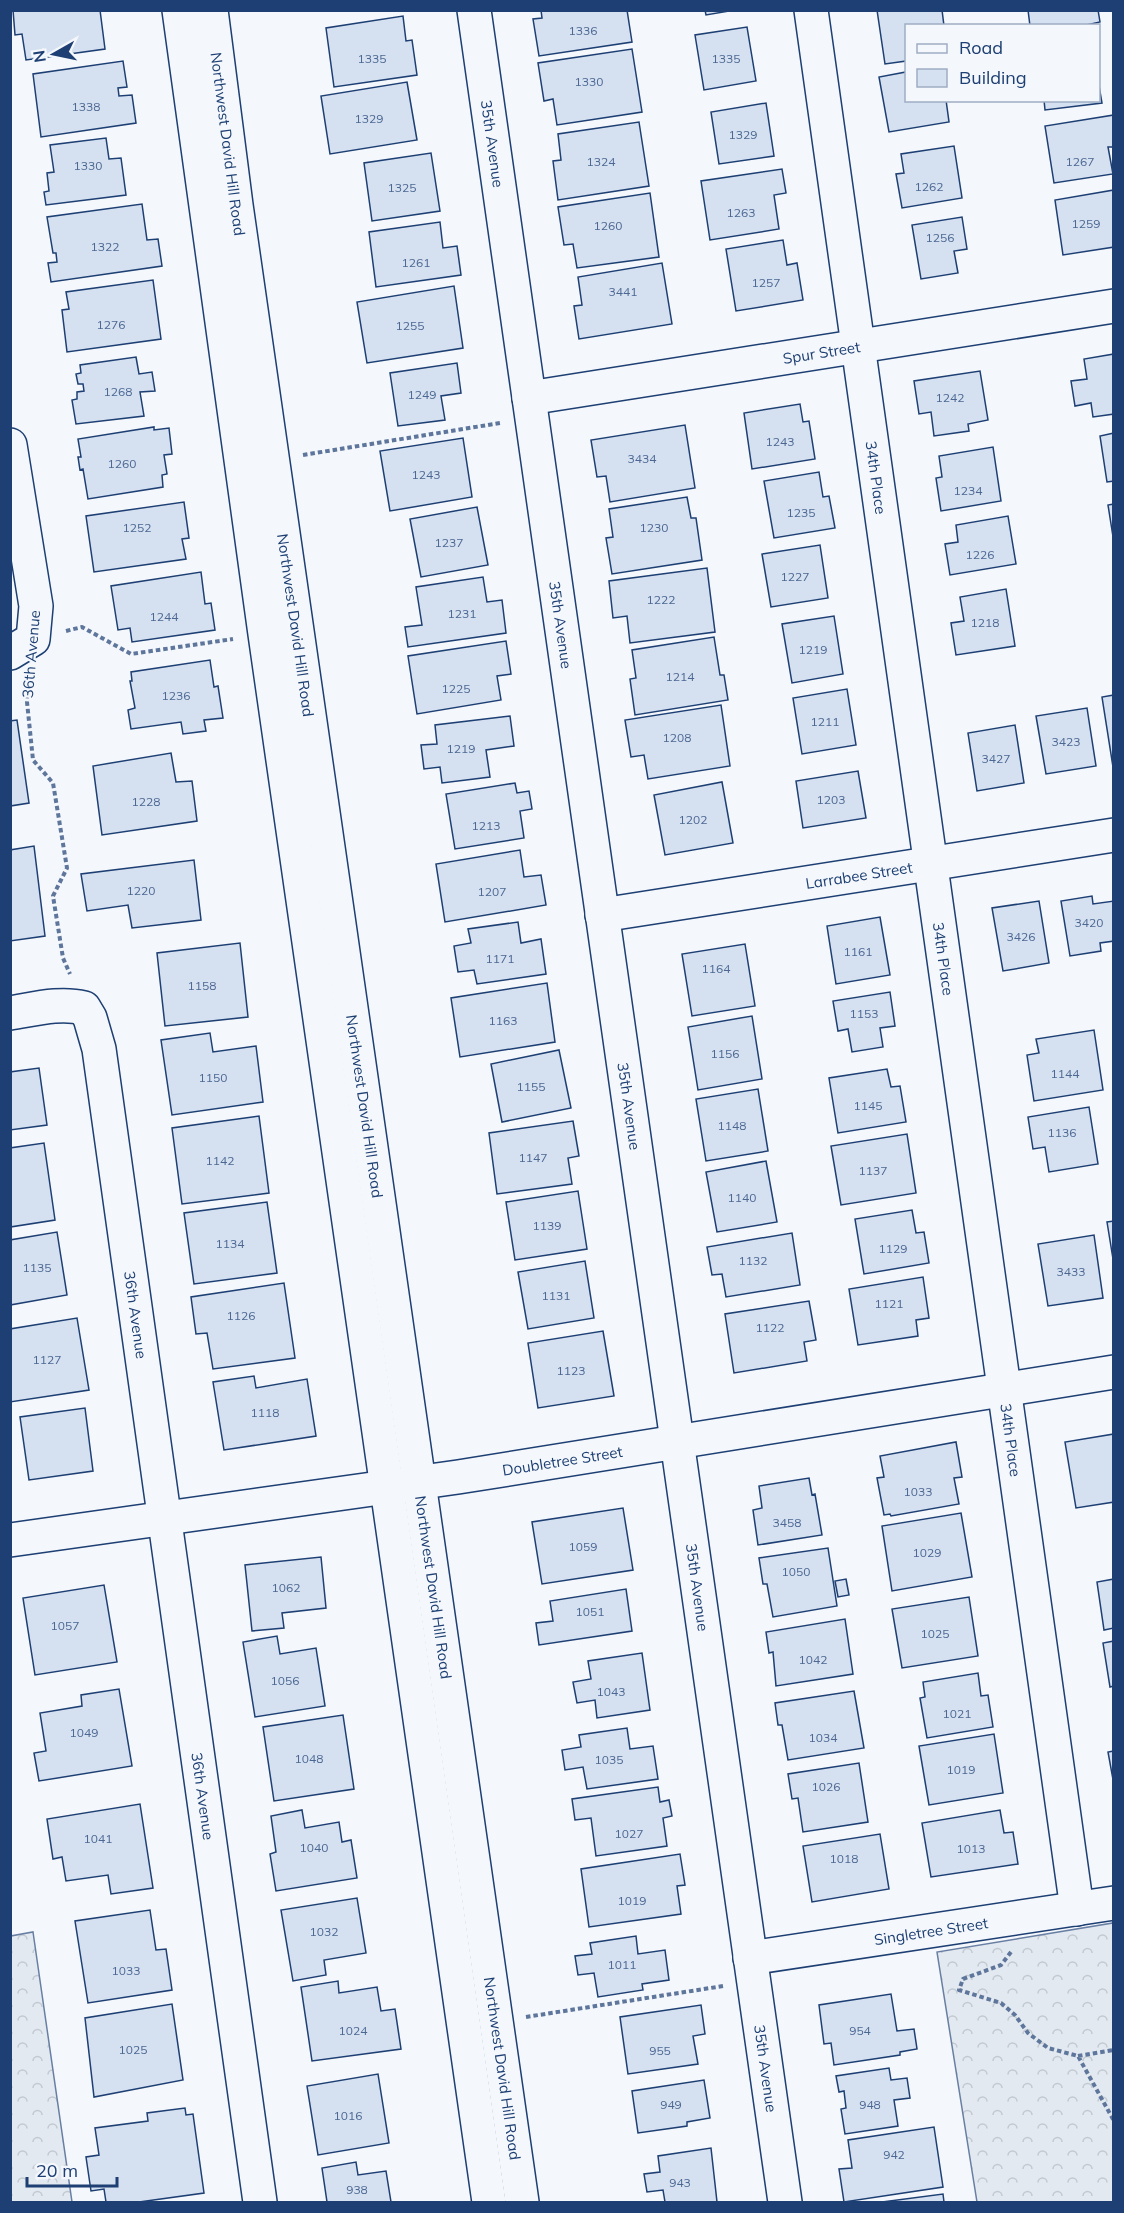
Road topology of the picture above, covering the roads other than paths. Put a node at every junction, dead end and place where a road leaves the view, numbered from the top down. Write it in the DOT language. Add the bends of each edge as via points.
graph roads {
  1 [pos="179,10"];
  2 [pos="211,10"];
  3 [pos="474,10"];
  4 [pos="811,10"];
  5 [pos="1113,306"];
  6 [pos="856,345"];
  7 [pos="530,408"];
  8 [pos="10,445"];
  9 [pos="22,646"];
  10 [pos="1113,835"];
  11 [pos="929,864"];
  12 [pos="602,915"];
  13 [pos="10,1012"];
  14 [pos="1113,1372"];
  15 [pos="1004,1389"];
  16 [pos="675,1443"];
  17 [pos="420,1481"];
  18 [pos="385,1486"];
  19 [pos="163,1519"];
  20 [pos="10,1540"];
  21 [pos="1113,1903"];
  22 [pos="1077,1909"];
  23 [pos="751,1970"];
  24 [pos="260,2202"];
  25 [pos="489,2202"];
  26 [pos="522,2202"];
  27 [pos="785,2202"];
  1 -- 18 [label="street, Northwest David Hill Road"];
  2 -- 17 [label="street, Northwest David Hill Road"];
  3 -- 7 [label="street, 35th Avenue"];
  4 -- 6 [label="street, 34th Place"];
  5 -- 6 [label="street, Spur Street"];
  6 -- 7 [label="street, Spur Street"];
  6 -- 11 [label="street, 34th Place"];
  7 -- 12 [label="street, 35th Avenue"];
  8 -- 9 [label="street, 36th Avenue" via="36,606"];
  10 -- 11 [label="street, Larrabee Street"];
  11 -- 12 [label="street, Larrabee Street"];
  11 -- 15 [label="street, 34th Place"];
  12 -- 16 [label="street, 35th Avenue"];
  13 -- 19 [label="street, 36th Avenue" via="58,1005 84,1008 90,1018 99,1049"];
  14 -- 15 [label="street, Doubletree Street"];
  15 -- 16 [label="street, Doubletree Street"];
  15 -- 22 [label="street, 34th Place"];
  16 -- 17 [label="street, Doubletree Street"];
  16 -- 23 [label="street, 35th Avenue"];
  17 -- 18 [label="street, Doubletree Street"];
  17 -- 26 [label="street, Northwest David Hill Road"];
  18 -- 19 [label="street, Doubletree Street"];
  18 -- 25 [label="street, Northwest David Hill Road"];
  19 -- 20 [label="street, Doubletree Street"];
  19 -- 24 [label="street, 36th Avenue"];
  21 -- 22 [label="street, Singletree Street"];
  22 -- 23 [label="street, Singletree Street"];
  23 -- 27 [label="street, 35th Avenue"];
}
